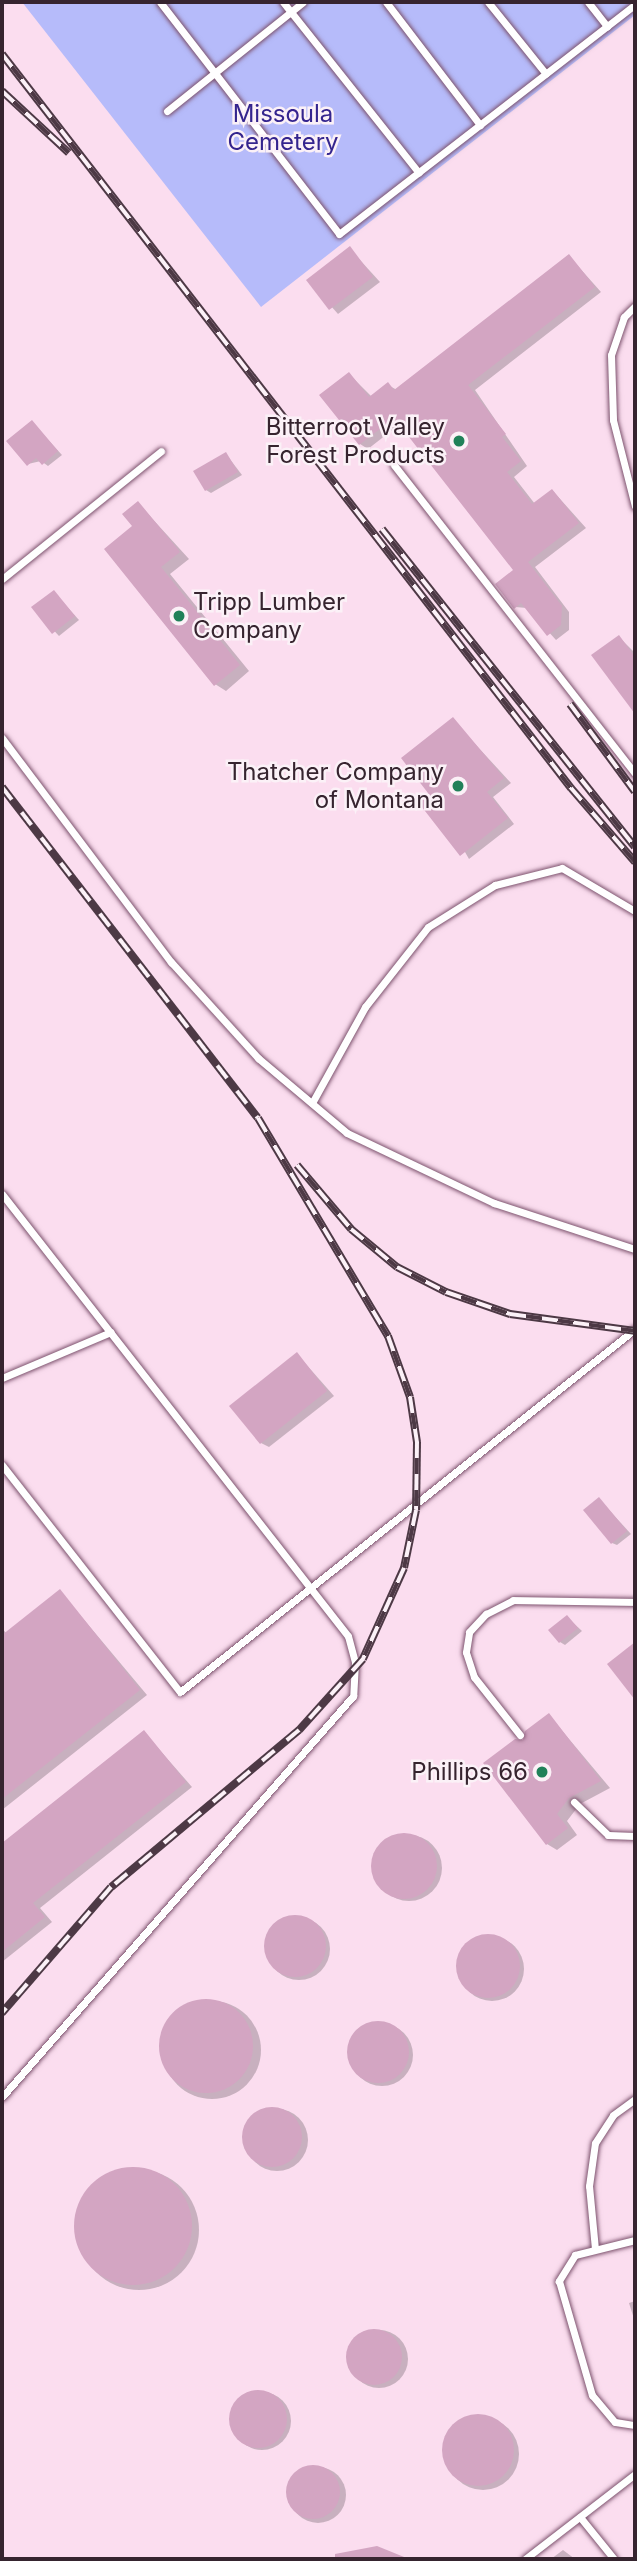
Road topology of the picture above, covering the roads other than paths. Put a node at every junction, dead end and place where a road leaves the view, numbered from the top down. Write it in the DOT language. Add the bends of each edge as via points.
graph roads {
  1 [pos="160,2"];
  2 [pos="283,2"];
  3 [pos="303,2"];
  4 [pos="386,2"];
  5 [pos="488,2"];
  6 [pos="588,2"];
  7 [pos="635,4"];
  8 [pos="291,12"];
  9 [pos="607,26"];
  10 [pos="215,72"];
  11 [pos="546,74"];
  12 [pos="167,111"];
  13 [pos="481,125"];
  14 [pos="419,173"];
  15 [pos="635,306"];
  16 [pos="161,451"];
  17 [pos="394,465"];
  18 [pos="635,506"];
  19 [pos="2,579"];
  20 [pos="2,738"];
  21 [pos="635,774"];
  22 [pos="635,911"];
  23 [pos="312,1103"];
  24 [pos="2,1194"];
  25 [pos="635,1249"];
  26 [pos="635,1329"];
  27 [pos="111,1332"];
  28 [pos="2,1378"];
  29 [pos="2,1465"];
  30 [pos="311,1588"];
  31 [pos="633,1603"];
  32 [pos="520,1735"];
  33 [pos="574,1802"];
  34 [pos="635,1836"];
  35 [pos="2,2097"];
  36 [pos="635,2099"];
  37 [pos="635,2240"];
  38 [pos="595,2249"];
  39 [pos="635,2425"];
  40 [pos="635,2474"];
  41 [pos="580,2517"];
  42 [pos="525,2559"];
  43 [pos="614,2559"];
  1 -- 10 [label="lane"];
  2 -- 8 [label="lane"];
  3 -- 8 [label="lane"];
  4 -- 13 [label="lane"];
  5 -- 11 [label="lane"];
  6 -- 9 [label="lane"];
  7 -- 9 [label="lane"];
  8 -- 10 [label="lane"];
  8 -- 14 [label="lane"];
  9 -- 11 [label="lane"];
  10 -- 12 [label="lane"];
  10 -- 14 [label="lane" via="339,234"];
  11 -- 13 [label="lane"];
  13 -- 14 [label="lane"];
  15 -- 18 [label="lane" via="624,317 611,355 613,420"];
  16 -- 19 [label="lane"];
  17 -- 21 [label="lane"];
  20 -- 23 [label="lane" via="171,962 258,1058"];
  22 -- 23 [label="lane" via="562,868 495,885 428,927 365,1007"];
  23 -- 25 [label="lane" via="347,1133 494,1203"];
  24 -- 27 [label="lane"];
  26 -- 30 [label="lane"];
  27 -- 28 [label="lane"];
  27 -- 30 [label="lane"];
  29 -- 30 [label="lane" via="180,1692"];
  30 -- 35 [label="lane" via="348,1636 355,1662 353,1696"];
  31 -- 32 [label="lane" via="513,1600 486,1614 469,1632 466,1652 474,1677"];
  33 -- 34 [label="lane" via="608,1835"];
  36 -- 38 [label="lane" via="613,2115 595,2143 589,2186"];
  37 -- 38 [label="lane"];
  38 -- 39 [label="lane" via="575,2255 559,2281 592,2395 615,2422"];
  40 -- 41 [label="lane"];
  41 -- 42 [label="lane"];
  41 -- 43 [label="lane"];
}
